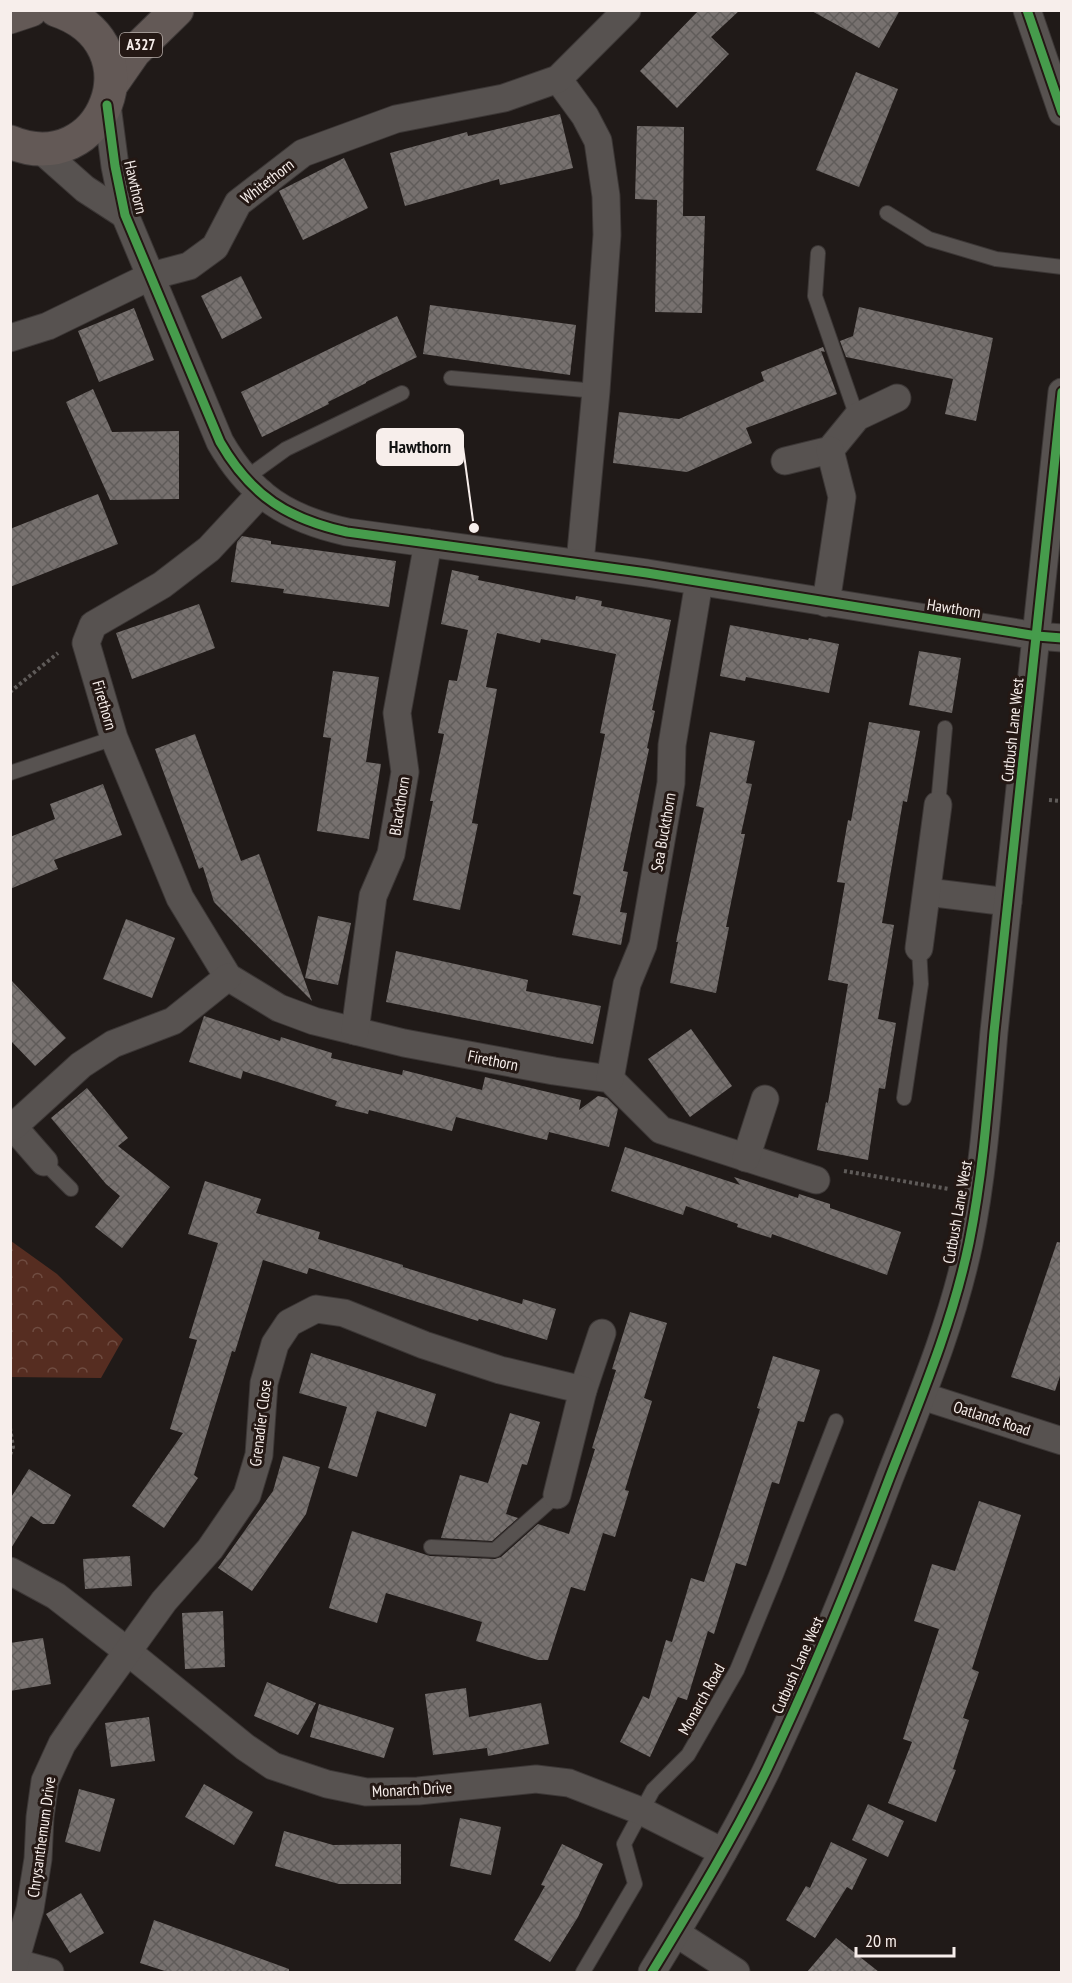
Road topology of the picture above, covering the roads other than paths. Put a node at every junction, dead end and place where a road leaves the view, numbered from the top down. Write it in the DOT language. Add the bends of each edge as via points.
graph roads {
  1 [pos="31,10"];
  2 [pos="56,10"];
  3 [pos="177,10"];
  4 [pos="1027,10"];
  5 [pos="624,11"];
  6 [pos="10,17"];
  7 [pos="558,79"];
  8 [pos="109,95"];
  9 [pos="1061,106"];
  10 [pos="21,148"];
  11 [pos="887,213"];
  12 [pos="125,215"];
  13 [pos="818,253"];
  14 [pos="1062,267"];
  15 [pos="151,276"];
  16 [pos="10,338"];
  17 [pos="451,378"];
  18 [pos="596,391"];
  19 [pos="1062,392"];
  20 [pos="402,393"];
  21 [pos="897,398"];
  22 [pos="857,417"];
  23 [pos="830,450"];
  24 [pos="785,460"];
  25 [pos="254,486"];
  26 [pos="428,543"];
  27 [pos="580,564"];
  28 [pos="699,582"];
  29 [pos="826,603"];
  30 [pos="1049,637"];
  31 [pos="945,728"];
  32 [pos="114,738"];
  33 [pos="10,773"];
  34 [pos="938,805"];
  35 [pos="927,892"];
  36 [pos="1008,902"];
  37 [pos="919,948"];
  38 [pos="228,977"];
  39 [pos="355,1031"];
  40 [pos="610,1079"];
  41 [pos="904,1098"];
  42 [pos="765,1100"];
  43 [pos="12,1124"];
  44 [pos="746,1158"];
  45 [pos="44,1162"];
  46 [pos="816,1180"];
  47 [pos="71,1189"];
  48 [pos="602,1333"];
  49 [pos="583,1390"];
  50 [pos="922,1396"];
  51 [pos="836,1422"];
  52 [pos="1062,1441"];
  53 [pos="557,1495"];
  54 [pos="431,1546"];
  55 [pos="10,1571"];
  56 [pos="128,1651"];
  57 [pos="641,1811"];
  58 [pos="723,1852"];
  59 [pos="676,1933"];
  60 [pos="13,1965"];
  61 [pos="50,1972"];
  62 [pos="583,1972"];
  63 [pos="652,1972"];
  64 [pos="736,1972"];
  1 -- 6 [label="main road"];
  2 -- 8 [label="main road" via="70,15 97,37 110,68"];
  3 -- 8 [label="main road, A327" via="134,52"];
  4 -- 9 [label="street"];
  5 -- 7 [label="street, Whitethorn"];
  7 -- 15 [label="street, Whitethorn" via="504,98 396,119 303,153 238,203 214,247 189,266"];
  7 -- 18 [label="street" via="598,141 606,196"];
  8 -- 10 [label="main road" via="96,123 81,137 62,146"];
  8 -- 12 [label="street, Hawthorn" via="115,166"];
  10 -- 12 [label="street, Hawthorn"];
  11 -- 14 [label="lane" via="929,239 951,246 996,259"];
  12 -- 15 [label="street, Hawthorn"];
  13 -- 22 [label="lane" via="815,296"];
  15 -- 16 [label="street, Whitethorn" via="48,326"];
  15 -- 25 [label="street, Hawthorn" via="220,442"];
  17 -- 18 [label="lane"];
  18 -- 27 [label="street"];
  19 -- 30 [label="street, Cutbush Lane West"];
  20 -- 25 [label="lane" via="286,449"];
  21 -- 22 [label="street"];
  22 -- 23 [label="street"];
  23 -- 24 [label="street"];
  23 -- 29 [label="street" via="842,497"];
  25 -- 26 [label="street, Hawthorn" via="296,517 319,526"];
  25 -- 32 [label="street, Firethorn" via="209,549 162,585 93,625 86,643"];
  26 -- 27 [label="street, Hawthorn"];
  26 -- 39 [label="street, Blackthorn" via="397,713 405,772 392,854 373,896"];
  27 -- 28 [label="street, Hawthorn"];
  28 -- 29 [label="street, Hawthorn"];
  28 -- 40 [label="street, Sea Buckthorn" via="643,945 627,984"];
  29 -- 30 [label="street, Hawthorn"];
  30 -- 36 [label="street, Cutbush Lane West"];
  31 -- 34 [label="lane"];
  32 -- 33 [label="lane"];
  32 -- 38 [label="street, Firethorn" via="180,898"];
  34 -- 35 [label="street"];
  35 -- 36 [label="street"];
  35 -- 37 [label="street"];
  36 -- 50 [label="street, Cutbush Lane West" via="985,1135 969,1242 944,1336"];
  37 -- 41 [label="lane" via="921,984"];
  38 -- 39 [label="street, Firethorn" via="279,1008"];
  38 -- 43 [label="street" via="172,1021 113,1044 81,1065"];
  39 -- 40 [label="street, Firethorn"];
  40 -- 44 [label="street" via="661,1130"];
  42 -- 44 [label="street"];
  43 -- 45 [label="street"];
  44 -- 46 [label="street"];
  45 -- 47 [label="lane"];
  48 -- 49 [label="street"];
  49 -- 53 [label="street"];
  49 -- 56 [label="street, Grenadier Close" via="500,1370 344,1313 316,1309 289,1323 275,1344 264,1383 259,1455 248,1495"];
  50 -- 52 [label="street, Oatlands Road"];
  50 -- 58 [label="street, Cutbush Lane West" via="848,1586 766,1770"];
  51 -- 57 [label="lane, Monarch Road" via="736,1670 688,1755 653,1790"];
  53 -- 54 [label="lane" via="495,1550"];
  55 -- 56 [label="street, Monarch Drive" via="56,1596"];
  56 -- 57 [label="street, Monarch Drive" via="244,1747 273,1766 327,1784 366,1792 418,1791 536,1779 569,1783"];
  56 -- 60 [label="street, Chrysanthemum Drive" via="62,1744 45,1781 30,1909"];
  57 -- 58 [label="street, Monarch Drive"];
  57 -- 62 [label="lane, Monarch Road" via="624,1844 635,1884"];
  58 -- 59 [label="street, Cutbush Lane West"];
  59 -- 63 [label="street, Cutbush Lane West"];
  59 -- 64 [label="street"];
  60 -- 61 [label="street"];
}
